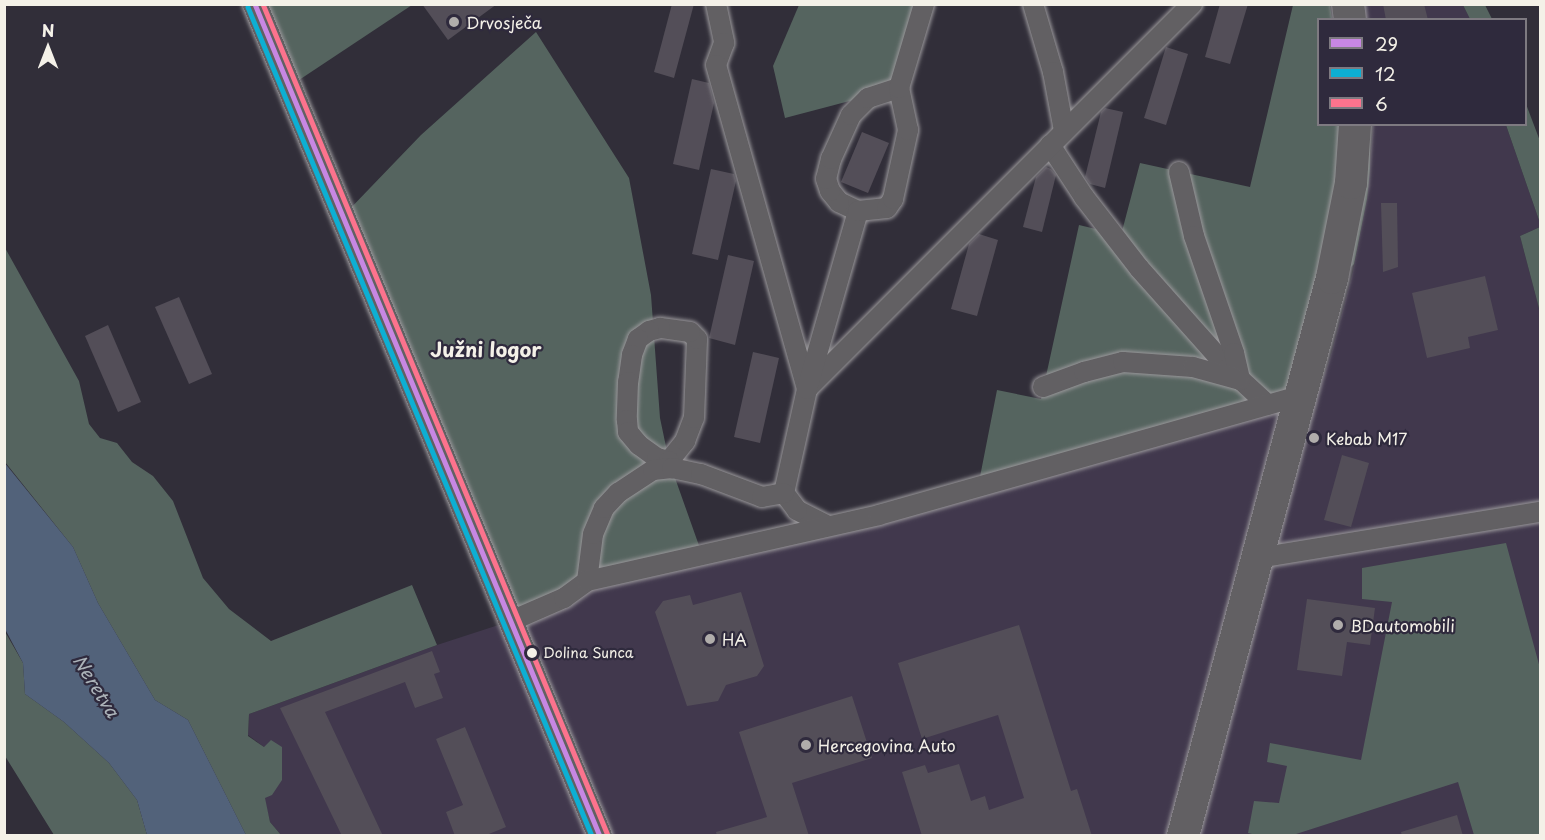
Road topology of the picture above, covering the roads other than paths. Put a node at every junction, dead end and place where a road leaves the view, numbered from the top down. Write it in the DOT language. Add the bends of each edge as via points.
graph roads {
  1 [pos="255,4"];
  2 [pos="716,4"];
  3 [pos="924,4"];
  4 [pos="1033,4"];
  5 [pos="1192,4"];
  6 [pos="899,88"];
  7 [pos="1355,126"];
  8 [pos="1057,138"];
  9 [pos="1179,172"];
  10 [pos="858,210"];
  11 [pos="1240,380"];
  12 [pos="1043,387"];
  13 [pos="807,389"];
  14 [pos="1303,395"];
  15 [pos="1268,405"];
  16 [pos="671,465"];
  17 [pos="784,493"];
  18 [pos="1540,512"];
  19 [pos="828,526"];
  20 [pos="1258,558"];
  21 [pos="587,581"];
  22 [pos="511,621"];
  23 [pos="600,836"];
  24 [pos="1183,836"];
  1 -- 22 [label="street"];
  2 -- 13 [label="street" via="724,43 716,64"];
  3 -- 6 [label="street"];
  4 -- 8 [label="street" via="1053,72"];
  5 -- 8 [label="street"];
  6 -- 10 [label="street" via="908,130 893,199 887,208"];
  6 -- 10 [label="street" via="868,98 851,115 831,159 826,179 830,191 839,202"];
  7 -- 14 [label="main road" via="1351,183 1341,237"];
  8 -- 11 [label="street" via="1084,197 1139,268"];
  8 -- 13 [label="street"];
  9 -- 11 [label="street" via="1194,236"];
  10 -- 13 [label="street"];
  11 -- 12 [label="street" via="1193,367 1123,362"];
  11 -- 15 [label="street"];
  13 -- 17 [label="street"];
  14 -- 15 [label="street"];
  14 -- 20 [label="main road"];
  15 -- 19 [label="street"];
  16 -- 16 [label="street" via="694,418 697,339 690,332 660,328 638,339 632,355 627,420 628,432 639,445"];
  16 -- 17 [label="street" via="762,496"];
  16 -- 21 [label="street" via="653,470 618,493 604,508 593,534"];
  17 -- 19 [label="street" via="797,510"];
  18 -- 20 [label="street"];
  19 -- 21 [label="street"];
  20 -- 24 [label="main road"];
  21 -- 22 [label="street" via="564,598"];
  22 -- 23 [label="street"];
}
